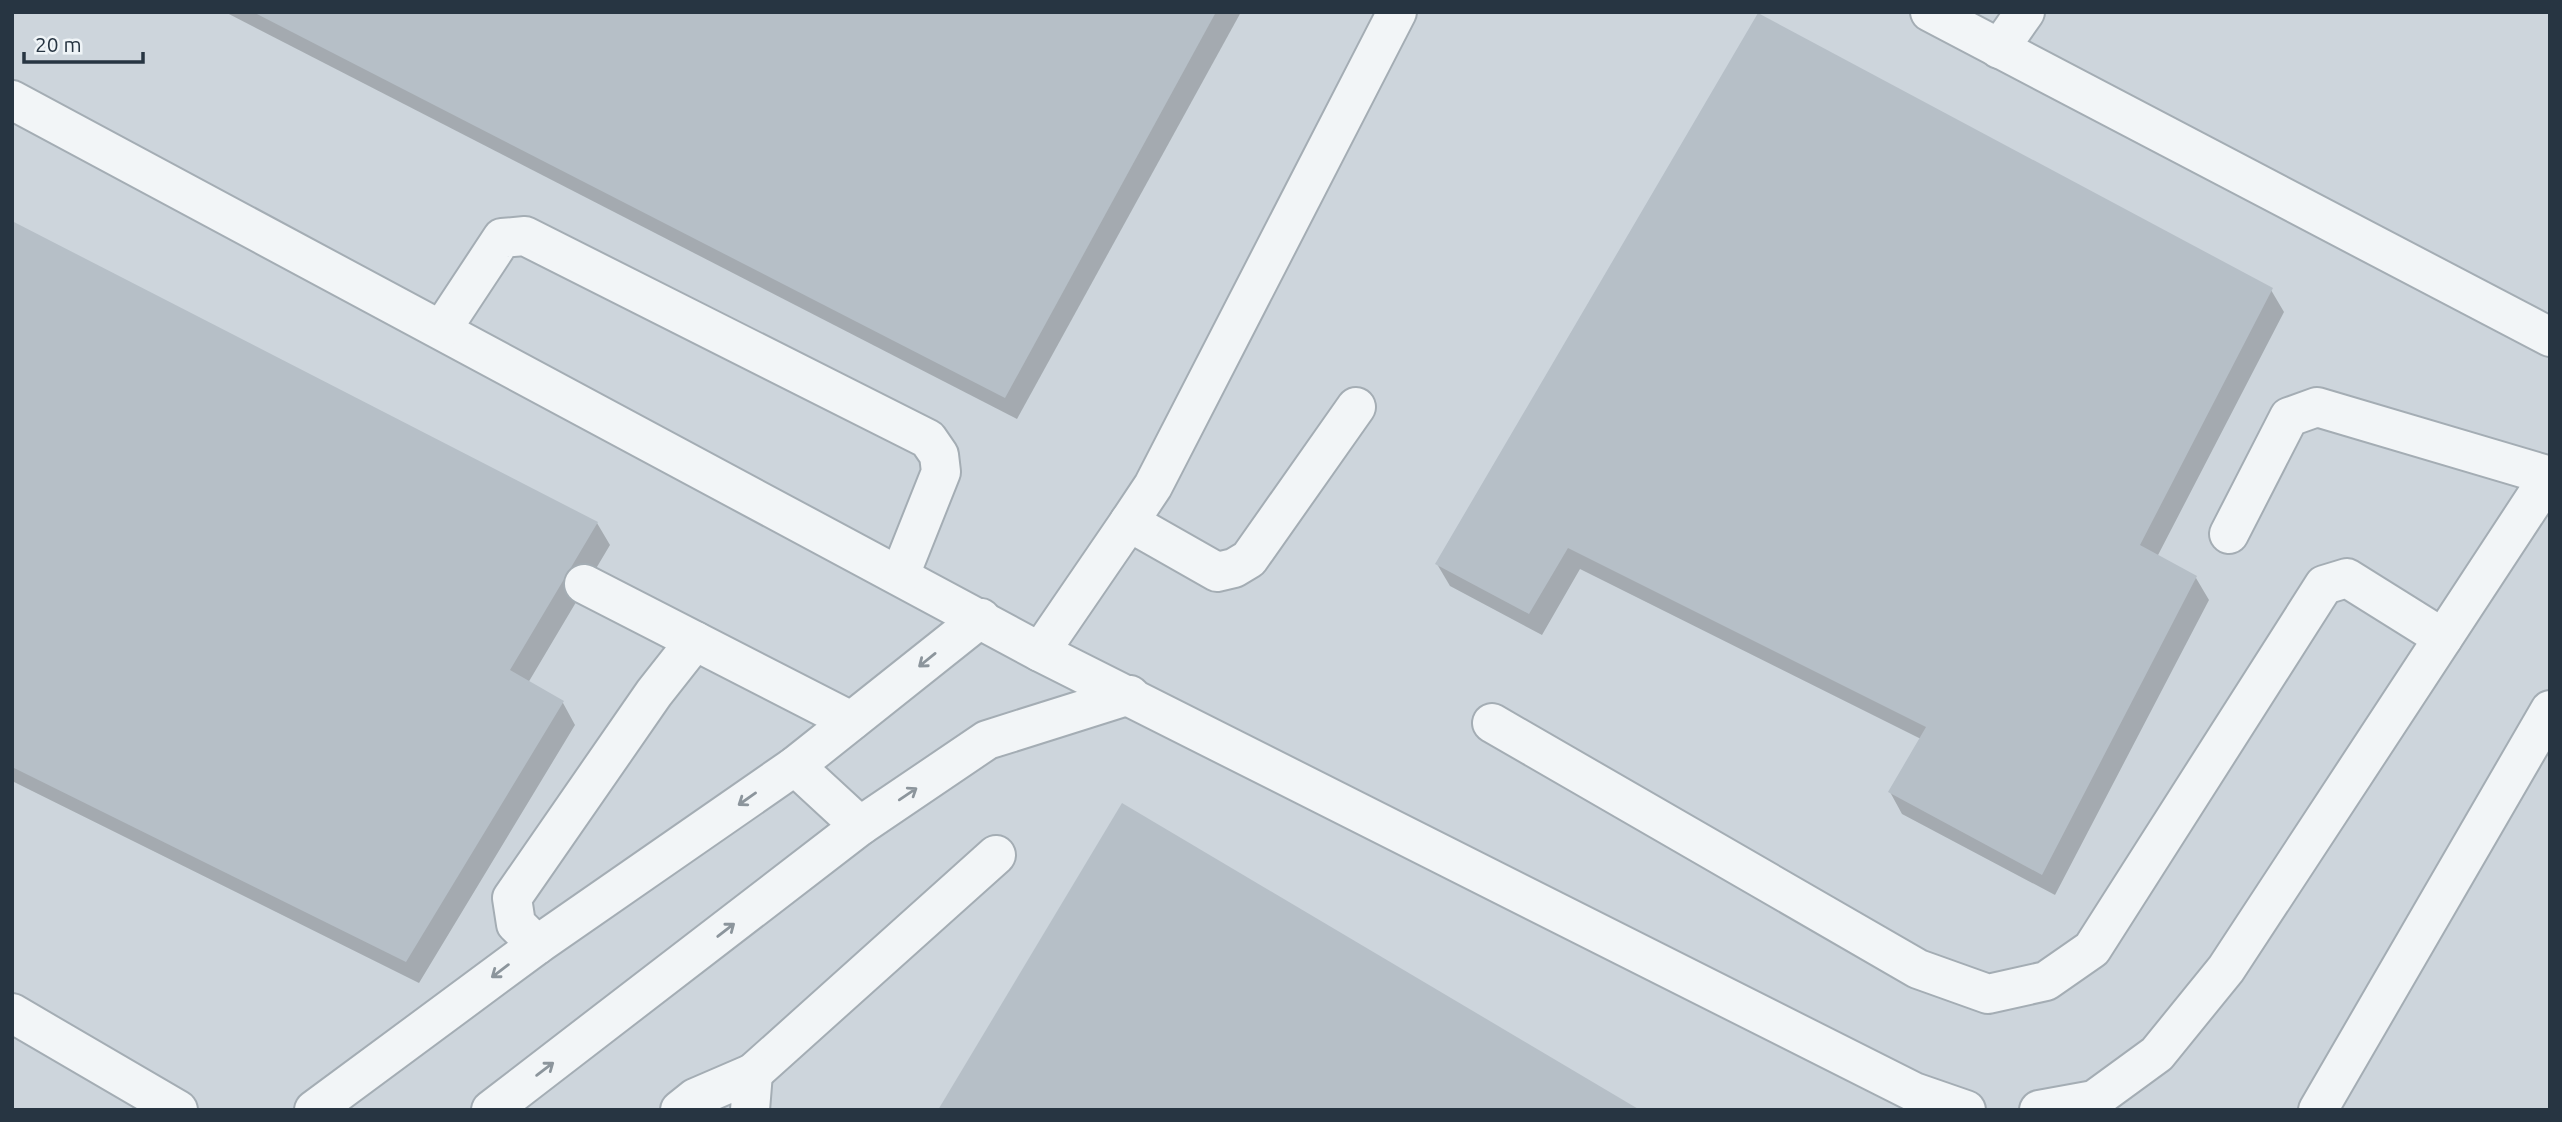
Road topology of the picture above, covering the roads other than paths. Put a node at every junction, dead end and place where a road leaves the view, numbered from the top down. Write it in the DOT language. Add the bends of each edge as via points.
graph roads {
  1 [pos="1396,12"];
  2 [pos="1930,12"];
  3 [pos="2025,12"];
  4 [pos="1999,49"];
  5 [pos="12,100"];
  6 [pos="442,330"];
  7 [pos="2550,337"];
  8 [pos="1356,407"];
  9 [pos="2550,475"];
  10 [pos="1129,522"];
  11 [pos="2229,534"];
  12 [pos="901,575"];
  13 [pos="584,584"];
  14 [pos="981,618"];
  15 [pos="2443,638"];
  16 [pos="695,641"];
  17 [pos="1040,652"];
  18 [pos="1130,695"];
  19 [pos="2550,710"];
  20 [pos="851,721"];
  21 [pos="1492,723"];
  22 [pos="794,766"];
  23 [pos="860,826"];
  24 [pos="996,855"];
  25 [pos="537,944"];
  26 [pos="12,1013"];
  27 [pos="751,1091"];
  28 [pos="2094,1105"];
  29 [pos="178,1110"];
  30 [pos="314,1110"];
  31 [pos="491,1110"];
  32 [pos="680,1110"];
  33 [pos="1966,1110"];
  34 [pos="2039,1110"];
  35 [pos="2318,1110"];
  1 -- 10 [label="street" via="1153,486"];
  2 -- 4 [label="street"];
  3 -- 4 [label="street"];
  4 -- 7 [label="street"];
  5 -- 6 [label="street"];
  6 -- 12 [label="street"];
  6 -- 12 [label="street" via="502,238 524,236 928,439 939,455 941,472"];
  8 -- 10 [label="street" via="1249,559 1234,568 1217,572"];
  9 -- 11 [label="street" via="2317,407 2289,417"];
  9 -- 15 [label="street"];
  10 -- 17 [label="street"];
  12 -- 14 [label="street"];
  13 -- 16 [label="street"];
  14 -- 17 [label="street"];
  14 -- 20 [label="street, one-way"];
  15 -- 21 [label="street" via="2347,578 2324,585 2092,949 2046,981 1988,994 1918,969"];
  15 -- 28 [label="street" via="2226,969 2157,1054"];
  16 -- 20 [label="street"];
  16 -- 25 [label="street" via="512,898 516,925"];
  17 -- 18 [label="street"];
  23 -- 18 [label="street, one-way" via="986,740"];
  18 -- 33 [label="street" via="1914,1092"];
  19 -- 35 [label="street"];
  20 -- 22 [label="street"];
  22 -- 23 [label="street"];
  22 -- 25 [label="street, one-way"];
  31 -- 23 [label="street, one-way"];
  24 -- 27 [label="street"];
  25 -- 30 [label="street, one-way"];
  26 -- 29 [label="street"];
  27 -- 32 [label="street" via="695,1098"];
  28 -- 34 [label="street"];
}
